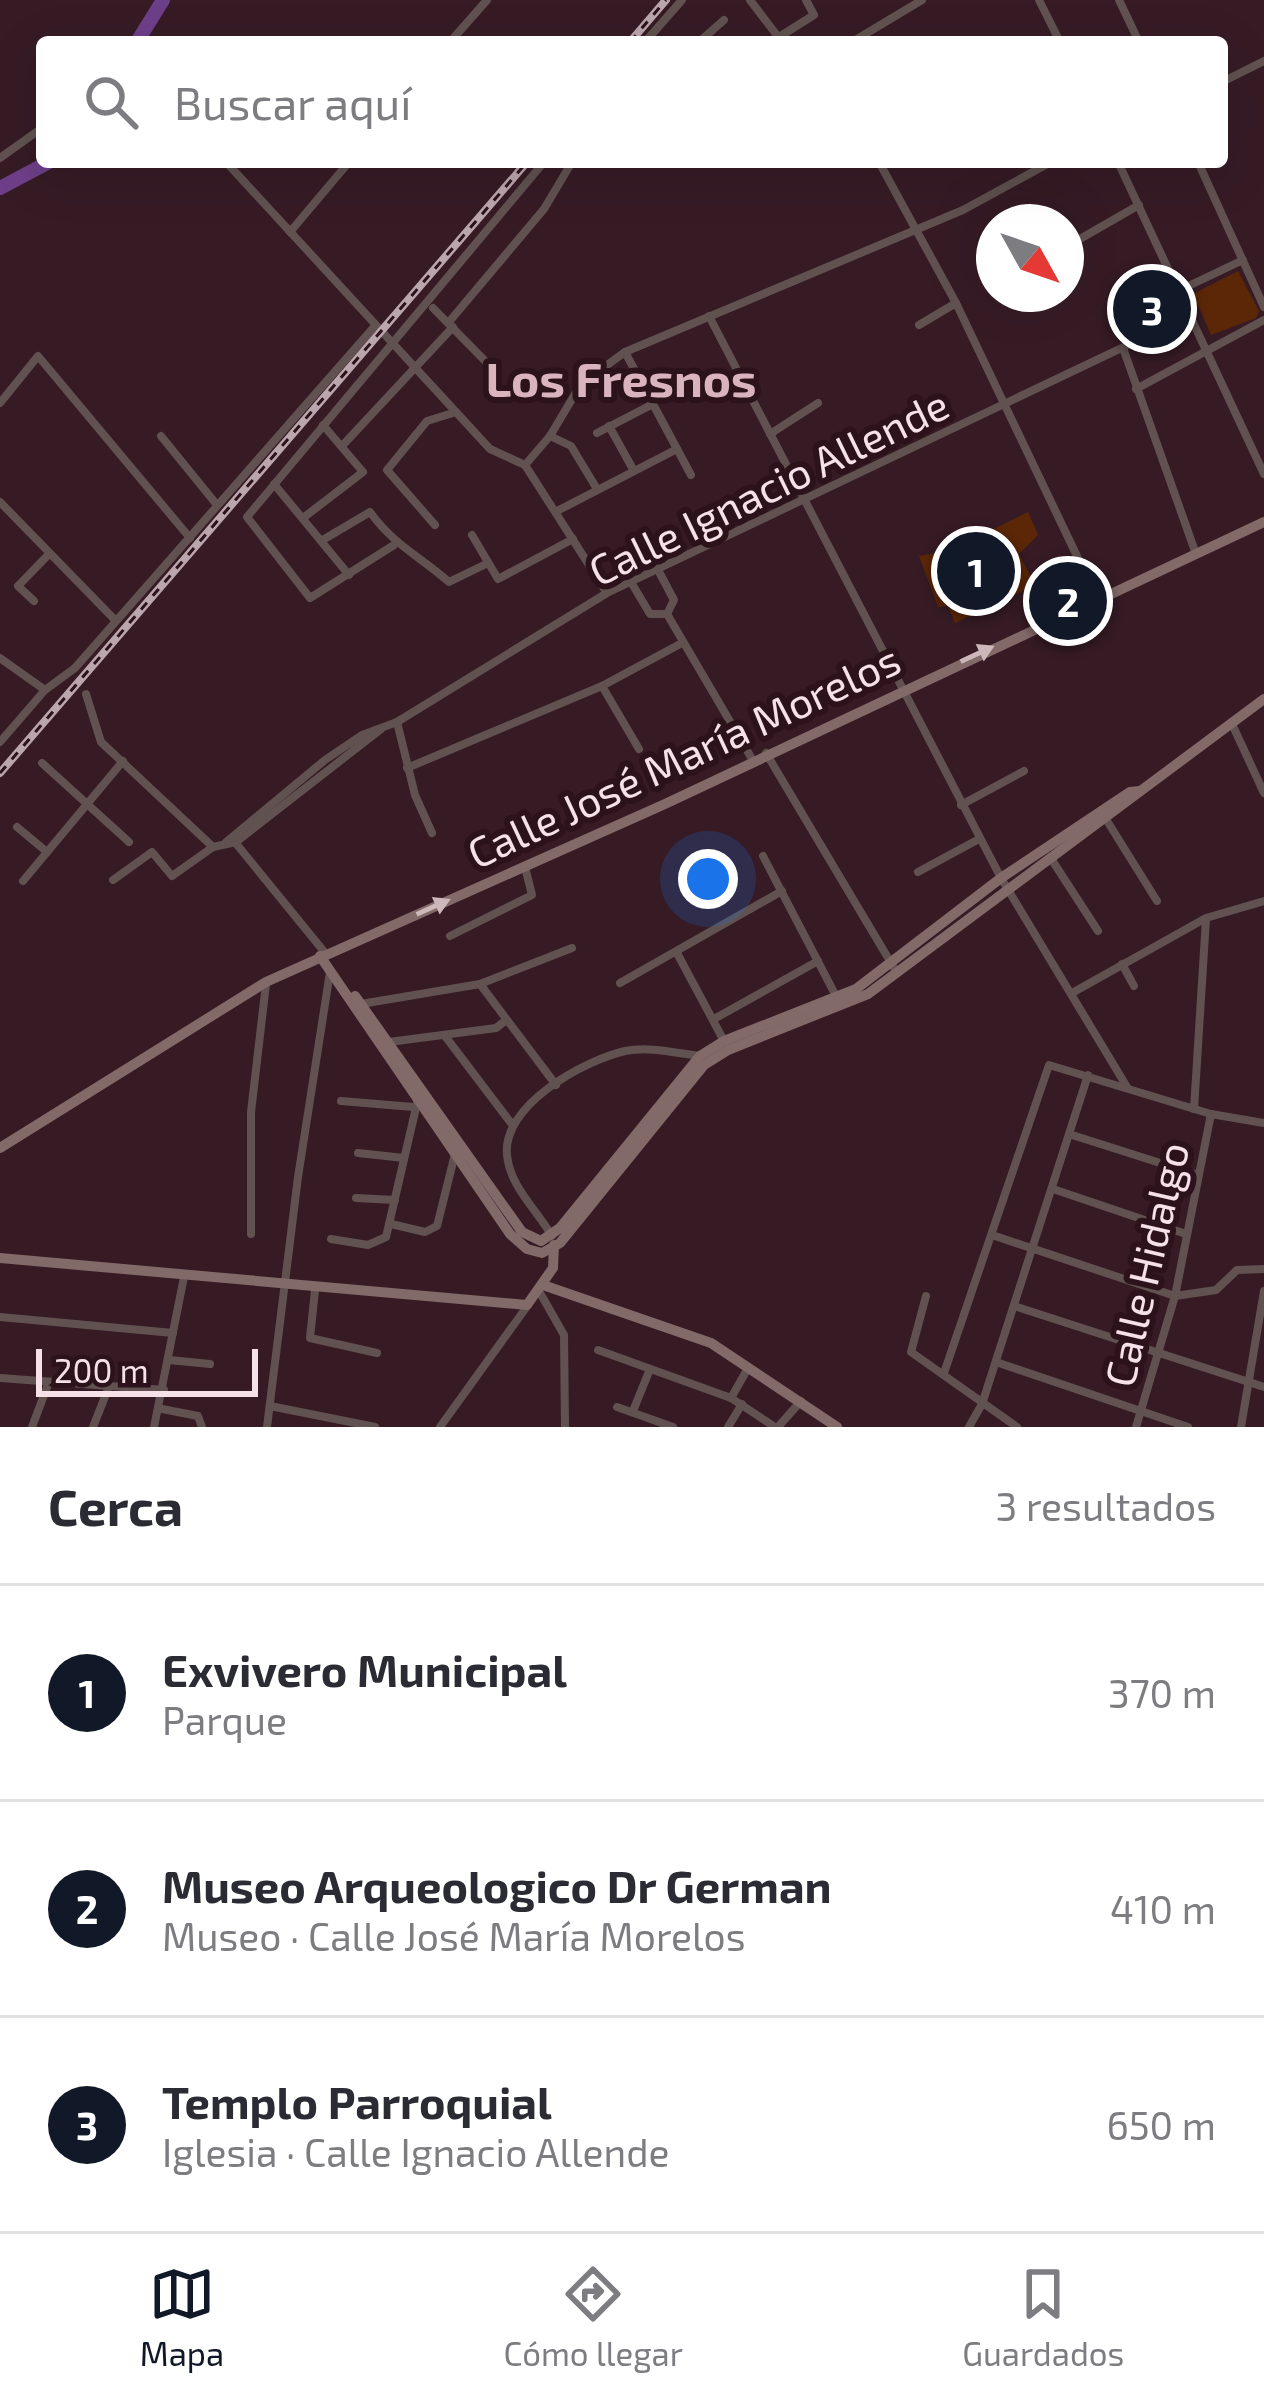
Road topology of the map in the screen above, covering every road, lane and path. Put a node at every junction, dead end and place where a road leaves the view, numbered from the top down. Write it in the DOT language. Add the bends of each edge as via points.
graph roads {
  1 [pos="487,0"];
  2 [pos="682,0"];
  3 [pos="750,0"];
  4 [pos="806,0"];
  5 [pos="922,0"];
  6 [pos="1040,0"];
  7 [pos="1118,0"];
  8 [pos="724,20"];
  9 [pos="455,36"];
  10 [pos="650,36"];
  11 [pos="706,36"];
  12 [pos="778,36"];
  13 [pos="786,36"];
  14 [pos="862,36"];
  15 [pos="1057,36"];
  16 [pos="1136,36"];
  17 [pos="1264,61"];
  18 [pos="1228,79"];
  19 [pos="36,132"];
  20 [pos="0,158"];
  21 [pos="231,168"];
  22 [pos="344,168"];
  23 [pos="539,168"];
  24 [pos="568,168"];
  25 [pos="883,168"];
  26 [pos="1041,168"];
  27 [pos="1121,168"];
  28 [pos="1201,168"];
  29 [pos="1138,205"];
  30 [pos="917,226"];
  31 [pos="290,232"];
  32 [pos="1084,236"];
  33 [pos="1243,260"];
  34 [pos="1180,290"];
  35 [pos="1260,291"];
  36 [pos="956,303"];
  37 [pos="433,308"];
  38 [pos="1264,308"];
  39 [pos="1191,315"];
  40 [pos="709,316"];
  41 [pos="1264,320"];
  42 [pos="451,325"];
  43 [pos="919,325"];
  44 [pos="375,326"];
  45 [pos="392,345"];
  46 [pos="1123,348"];
  47 [pos="1208,351"];
  48 [pos="625,352"];
  49 [pos="414,369"];
  50 [pos="498,374"];
  51 [pos="1136,389"];
  52 [pos="818,403"];
  53 [pos="0,404"];
  54 [pos="652,404"];
  55 [pos="1006,404"];
  56 [pos="456,412"];
  57 [pos="323,424"];
  58 [pos="609,426"];
  59 [pos="597,433"];
  60 [pos="770,434"];
  61 [pos="161,436"];
  62 [pos="550,436"];
  63 [pos="341,446"];
  64 [pos="677,449"];
  65 [pos="525,465"];
  66 [pos="634,471"];
  67 [pos="1264,474"];
  68 [pos="691,475"];
  69 [pos="274,483"];
  70 [pos="597,489"];
  71 [pos="803,498"];
  72 [pos="0,502"];
  73 [pos="218,505"];
  74 [pos="556,511"];
  75 [pos="303,518"];
  76 [pos="1264,522"];
  77 [pos="435,525"];
  78 [pos="472,535"];
  79 [pos="190,538"];
  80 [pos="574,539"];
  81 [pos="321,541"];
  82 [pos="394,545"];
  83 [pos="49,554"];
  84 [pos="1196,554"];
  85 [pos="488,562"];
  86 [pos="657,568"];
  87 [pos="350,575"];
  88 [pos="632,582"];
  89 [pos="607,593"];
  90 [pos="1097,598"];
  91 [pos="34,602"];
  92 [pos="668,614"];
  93 [pos="117,622"];
  94 [pos="682,643"];
  95 [pos="0,658"];
  96 [pos="602,686"];
  97 [pos="45,690"];
  98 [pos="901,690"];
  99 [pos="86,694"];
  100 [pos="1264,699"];
  101 [pos="397,722"];
  102 [pos="1232,724"];
  103 [pos="0,742"];
  104 [pos="639,749"];
  105 [pos="766,752"];
  106 [pos="752,759"];
  107 [pos="122,761"];
  108 [pos="42,763"];
  109 [pos="407,768"];
  110 [pos="1024,771"];
  111 [pos="1264,793"];
  112 [pos="89,804"];
  113 [pos="961,805"];
  114 [pos="1103,814"];
  115 [pos="17,827"];
  116 [pos="432,833"];
  117 [pos="980,839"];
  118 [pos="230,840"];
  119 [pos="129,842"];
  120 [pos="213,847"];
  121 [pos="1047,852"];
  122 [pos="47,853"];
  123 [pos="763,856"];
  124 [pos="525,867"];
  125 [pos="918,872"];
  126 [pos="113,880"];
  127 [pos="23,881"];
  128 [pos="1004,883"];
  129 [pos="782,891"];
  130 [pos="1157,901"];
  131 [pos="1264,901"];
  132 [pos="1206,918"];
  133 [pos="1098,932"];
  134 [pos="450,936"];
  135 [pos="572,949"];
  136 [pos="321,952"];
  137 [pos="677,953"];
  138 [pos="818,961"];
  139 [pos="1123,964"];
  140 [pos="894,968"];
  141 [pos="330,974"];
  142 [pos="266,982"];
  143 [pos="620,983"];
  144 [pos="480,984"];
  145 [pos="1134,986"];
  146 [pos="1072,993"];
  147 [pos="837,1000"];
  148 [pos="358,1006"];
  149 [pos="714,1018"];
  150 [pos="506,1019"];
  151 [pos="446,1036"];
  152 [pos="389,1042"];
  153 [pos="726,1045"];
  154 [pos="700,1056"];
  155 [pos="1088,1075"];
  156 [pos="556,1085"];
  157 [pos="1126,1088"];
  158 [pos="418,1100"];
  159 [pos="341,1101"];
  160 [pos="1194,1109"];
  161 [pos="1211,1114"];
  162 [pos="511,1123"];
  163 [pos="1264,1123"];
  164 [pos="1069,1134"];
  165 [pos="0,1148"];
  166 [pos="358,1153"];
  167 [pos="455,1154"];
  168 [pos="404,1158"];
  169 [pos="1198,1175"];
  170 [pos="1053,1190"];
  171 [pos="489,1195"];
  172 [pos="356,1198"];
  173 [pos="395,1200"];
  174 [pos="391,1225"];
  175 [pos="251,1234"];
  176 [pos="992,1234"];
  177 [pos="1186,1234"];
  178 [pos="331,1239"];
  179 [pos="547,1245"];
  180 [pos="1033,1247"];
  181 [pos="0,1258"];
  182 [pos="1264,1269"];
  183 [pos="184,1277"];
  184 [pos="543,1285"];
  185 [pos="283,1287"];
  186 [pos="315,1290"];
  187 [pos="1264,1291"];
  188 [pos="926,1296"];
  189 [pos="1175,1296"];
  190 [pos="529,1304"];
  191 [pos="1014,1306"];
  192 [pos="0,1317"];
  193 [pos="172,1333"];
  194 [pos="598,1349"];
  195 [pos="377,1353"];
  196 [pos="1159,1356"];
  197 [pos="169,1360"];
  198 [pos="996,1362"];
  199 [pos="210,1364"];
  200 [pos="749,1366"];
  201 [pos="650,1369"];
  202 [pos="944,1373"];
  203 [pos="0,1378"];
  204 [pos="49,1382"];
  205 [pos="1249,1385"];
  206 [pos="1264,1387"];
  207 [pos="109,1389"];
  208 [pos="164,1390"];
  209 [pos="731,1398"];
  210 [pos="802,1400"];
  211 [pos="742,1404"];
  212 [pos="982,1404"];
  213 [pos="270,1406"];
  214 [pos="617,1407"];
  215 [pos="162,1409"];
  216 [pos="633,1412"];
  217 [pos="1141,1412"];
  218 [pos="32,1427"];
  219 [pos="93,1427"];
  220 [pos="154,1427"];
  221 [pos="202,1427"];
  222 [pos="268,1427"];
  223 [pos="375,1427"];
  224 [pos="440,1427"];
  225 [pos="565,1427"];
  226 [pos="673,1427"];
  227 [pos="728,1427"];
  228 [pos="776,1427"];
  229 [pos="837,1427"];
  230 [pos="969,1427"];
  231 [pos="1017,1427"];
  232 [pos="1136,1427"];
  233 [pos="1188,1427"];
  234 [pos="1241,1427"];
  1 -- 9 [label="street"];
  2 -- 10 [label="street"];
  3 -- 12 [label="street"];
  4 -- 13 [label="street" via="814,15"];
  5 -- 14 [label="street"];
  6 -- 15 [label="street"];
  7 -- 16 [label="street"];
  8 -- 11 [label="street"];
  17 -- 18 [label="street"];
  19 -- 20 [label="street"];
  21 -- 31 [label="street"];
  22 -- 31 [label="street"];
  23 -- 45 [label="street"];
  24 -- 42 [label="street"];
  25 -- 30 [label="street"];
  26 -- 30 [label="street"];
  27 -- 29 [label="street"];
  28 -- 33 [label="street"];
  29 -- 32 [label="street"];
  29 -- 34 [label="street"];
  30 -- 36 [label="street"];
  30 -- 40 [label="street"];
  31 -- 44 [label="street"];
  33 -- 34 [label="street"];
  33 -- 35 [label="street"];
  34 -- 39 [label="street"];
  35 -- 38 [label="street"];
  36 -- 43 [label="street"];
  36 -- 55 [label="street"];
  37 -- 42 [label="street"];
  39 -- 46 [label="street, Calle Ignacio Allende"];
  39 -- 47 [label="street"];
  40 -- 48 [label="street"];
  40 -- 60 [label="street"];
  41 -- 47 [label="street"];
  42 -- 49 [label="street"];
  42 -- 50 [label="street"];
  44 -- 45 [label="street"];
  44 -- 73 [label="street"];
  45 -- 49 [label="street"];
  45 -- 57 [label="street"];
  46 -- 51 [label="street"];
  46 -- 55 [label="street, Calle Ignacio Allende"];
  47 -- 51 [label="street"];
  47 -- 67 [label="street"];
  48 -- 54 [label="street"];
  48 -- 62 [label="street" via="580,384"];
  49 -- 56 [label="street"];
  49 -- 63 [label="street"];
  51 -- 84 [label="street"];
  52 -- 60 [label="street"];
  53 -- 79 [label="street" via="38,356"];
  54 -- 58 [label="street"];
  54 -- 64 [label="street"];
  55 -- 71 [label="street, Calle Ignacio Allende"];
  55 -- 90 [label="street"];
  56 -- 65 [label="street" via="490,449"];
  56 -- 77 [label="street" via="428,421 387,470"];
  57 -- 63 [label="street"];
  57 -- 69 [label="street"];
  58 -- 59 [label="street"];
  58 -- 66 [label="street"];
  60 -- 71 [label="street"];
  61 -- 73 [label="street"];
  62 -- 65 [label="street"];
  62 -- 70 [label="street" via="571,446"];
  63 -- 75 [label="street" via="363,472"];
  64 -- 66 [label="street"];
  64 -- 68 [label="street"];
  65 -- 74 [label="street"];
  66 -- 70 [label="street"];
  69 -- 75 [label="street"];
  69 -- 87 [label="street" via="247,517 310,598"];
  70 -- 74 [label="street"];
  71 -- 86 [label="street, Calle Ignacio Allende"];
  71 -- 98 [label="street"];
  72 -- 83 [label="street"];
  73 -- 79 [label="street"];
  74 -- 80 [label="street"];
  75 -- 81 [label="street"];
  76 -- 84 [label="street, Calle José María Morelos"];
  78 -- 85 [label="street"];
  79 -- 93 [label="street"];
  80 -- 85 [label="street" via="498,579"];
  80 -- 89 [label="street"];
  81 -- 82 [label="street" via="370,512"];
  81 -- 87 [label="street"];
  82 -- 85 [label="street" via="448,582"];
  82 -- 87 [label="street"];
  83 -- 91 [label="street" via="18,586"];
  83 -- 93 [label="street"];
  84 -- 90 [label="street, Calle José María Morelos"];
  86 -- 88 [label="street, Calle Ignacio Allende"];
  86 -- 92 [label="street" via="674,600"];
  88 -- 89 [label="street, Calle Ignacio Allende"];
  88 -- 92 [label="street" via="650,614"];
  89 -- 101 [label="street, Calle Ignacio Allende"];
  98 -- 90 [label="street, Calle José María Morelos, one-way"];
  92 -- 94 [label="street"];
  93 -- 97 [label="street"];
  94 -- 96 [label="street"];
  94 -- 106 [label="street"];
  95 -- 97 [label="street"];
  96 -- 104 [label="street"];
  96 -- 109 [label="street"];
  97 -- 103 [label="street"];
  98 -- 105 [label="street, Calle José María Morelos"];
  98 -- 113 [label="street"];
  99 -- 107 [label="street" via="101,742"];
  100 -- 102 [label="street"];
  101 -- 109 [label="street"];
  101 -- 118 [label="street, Calle Ignacio Allende" via="325,760"];
  102 -- 111 [label="street"];
  102 -- 114 [label="street"];
  105 -- 106 [label="street, Calle José María Morelos"];
  105 -- 140 [label="street"];
  106 -- 124 [label="street, Calle José María Morelos"];
  107 -- 112 [label="street"];
  107 -- 120 [label="street"];
  108 -- 112 [label="street"];
  109 -- 116 [label="street"];
  110 -- 113 [label="street"];
  112 -- 119 [label="street"];
  112 -- 122 [label="street"];
  113 -- 117 [label="street"];
  114 -- 121 [label="street"];
  114 -- 130 [label="street"];
  115 -- 122 [label="street"];
  117 -- 125 [label="street"];
  117 -- 128 [label="street"];
  118 -- 120 [label="street, Calle Ignacio Allende"];
  118 -- 136 [label="street"];
  120 -- 126 [label="street, Calle Ignacio Allende" via="172,877 152,852"];
  121 -- 128 [label="street"];
  121 -- 133 [label="street"];
  122 -- 127 [label="street"];
  123 -- 129 [label="street"];
  124 -- 134 [label="street" via="532,895"];
  136 -- 124 [label="street, Calle José María Morelos, one-way"];
  128 -- 140 [label="street"];
  128 -- 146 [label="street"];
  129 -- 137 [label="street"];
  129 -- 138 [label="street"];
  131 -- 132 [label="street"];
  132 -- 139 [label="street"];
  132 -- 160 [label="street"];
  135 -- 144 [label="street"];
  136 -- 141 [label="street"];
  136 -- 142 [label="street, Calle José María Morelos"];
  137 -- 143 [label="street"];
  137 -- 149 [label="street"];
  138 -- 147 [label="street"];
  138 -- 149 [label="street"];
  139 -- 145 [label="street"];
  139 -- 146 [label="street"];
  140 -- 147 [label="street"];
  140 -- 153 [label="street" via="841,1009"];
  141 -- 148 [label="street"];
  141 -- 185 [label="street"];
  142 -- 165 [label="street, Calle José María Morelos"];
  142 -- 175 [label="street" via="251,1112"];
  144 -- 148 [label="street"];
  144 -- 150 [label="street"];
  146 -- 157 [label="street"];
  147 -- 153 [label="street"];
  148 -- 152 [label="street"];
  148 -- 158 [label="street"];
  149 -- 153 [label="street"];
  150 -- 151 [label="street" via="500,1027"];
  150 -- 156 [label="street"];
  151 -- 152 [label="street"];
  151 -- 162 [label="street"];
  152 -- 158 [label="street"];
  153 -- 154 [label="street"];
  153 -- 179 [label="street"];
  154 -- 156 [label="street" via="628,1050"];
  154 -- 179 [label="street"];
  155 -- 157 [label="street"];
  155 -- 164 [label="street"];
  155 -- 176 [label="street" via="1049,1065"];
  156 -- 162 [label="street"];
  157 -- 160 [label="street"];
  158 -- 159 [label="street"];
  158 -- 167 [label="street"];
  158 -- 168 [label="street"];
  158 -- 171 [label="street"];
  160 -- 161 [label="street"];
  161 -- 163 [label="street"];
  161 -- 169 [label="street, Calle Hidalgo"];
  162 -- 179 [label="street" via="509,1166"];
  164 -- 169 [label="street"];
  164 -- 170 [label="street"];
  166 -- 168 [label="street"];
  167 -- 171 [label="street"];
  167 -- 174 [label="street" via="437,1226 425,1232"];
  168 -- 173 [label="street"];
  169 -- 177 [label="street, Calle Hidalgo"];
  170 -- 177 [label="street"];
  170 -- 180 [label="street"];
  171 -- 179 [label="street" via="522,1232"];
  172 -- 173 [label="street"];
  173 -- 174 [label="street"];
  174 -- 178 [label="street" via="377,1244"];
  176 -- 180 [label="street"];
  176 -- 202 [label="street"];
  177 -- 189 [label="street, Calle Hidalgo"];
  179 -- 184 [label="street"];
  180 -- 189 [label="street"];
  180 -- 191 [label="street"];
  181 -- 183 [label="street"];
  182 -- 189 [label="street" via="1237,1270 1207,1293"];
  183 -- 185 [label="street"];
  183 -- 193 [label="street"];
  184 -- 190 [label="street"];
  184 -- 200 [label="street" via="703,1340"];
  184 -- 225 [label="street" via="564,1335"];
  185 -- 186 [label="street"];
  185 -- 213 [label="street"];
  186 -- 190 [label="street"];
  186 -- 195 [label="street" via="310,1338"];
  187 -- 205 [label="street"];
  188 -- 202 [label="street" via="911,1350"];
  189 -- 196 [label="street, Calle Hidalgo"];
  190 -- 224 [label="street"];
  191 -- 196 [label="street"];
  191 -- 198 [label="street"];
  192 -- 193 [label="street"];
  193 -- 197 [label="street"];
  194 -- 201 [label="street"];
  196 -- 205 [label="street"];
  196 -- 217 [label="street, Calle Hidalgo"];
  197 -- 199 [label="street"];
  197 -- 208 [label="street"];
  198 -- 212 [label="street"];
  198 -- 217 [label="street"];
  200 -- 209 [label="street"];
  200 -- 210 [label="street"];
  201 -- 209 [label="street"];
  201 -- 216 [label="street"];
  202 -- 212 [label="street"];
  203 -- 204 [label="street"];
  204 -- 207 [label="street"];
  204 -- 218 [label="street"];
  205 -- 206 [label="street"];
  205 -- 234 [label="street"];
  207 -- 208 [label="street"];
  207 -- 219 [label="street"];
  208 -- 215 [label="street"];
  209 -- 211 [label="street"];
  210 -- 228 [label="street"];
  210 -- 229 [label="street"];
  211 -- 227 [label="street"];
  211 -- 228 [label="street"];
  212 -- 230 [label="street"];
  212 -- 231 [label="street"];
  213 -- 222 [label="street"];
  213 -- 223 [label="street"];
  214 -- 216 [label="street"];
  215 -- 220 [label="street"];
  215 -- 221 [label="street" via="197,1416"];
  216 -- 226 [label="street"];
  217 -- 232 [label="street, Calle Hidalgo"];
  217 -- 233 [label="street"];
}
